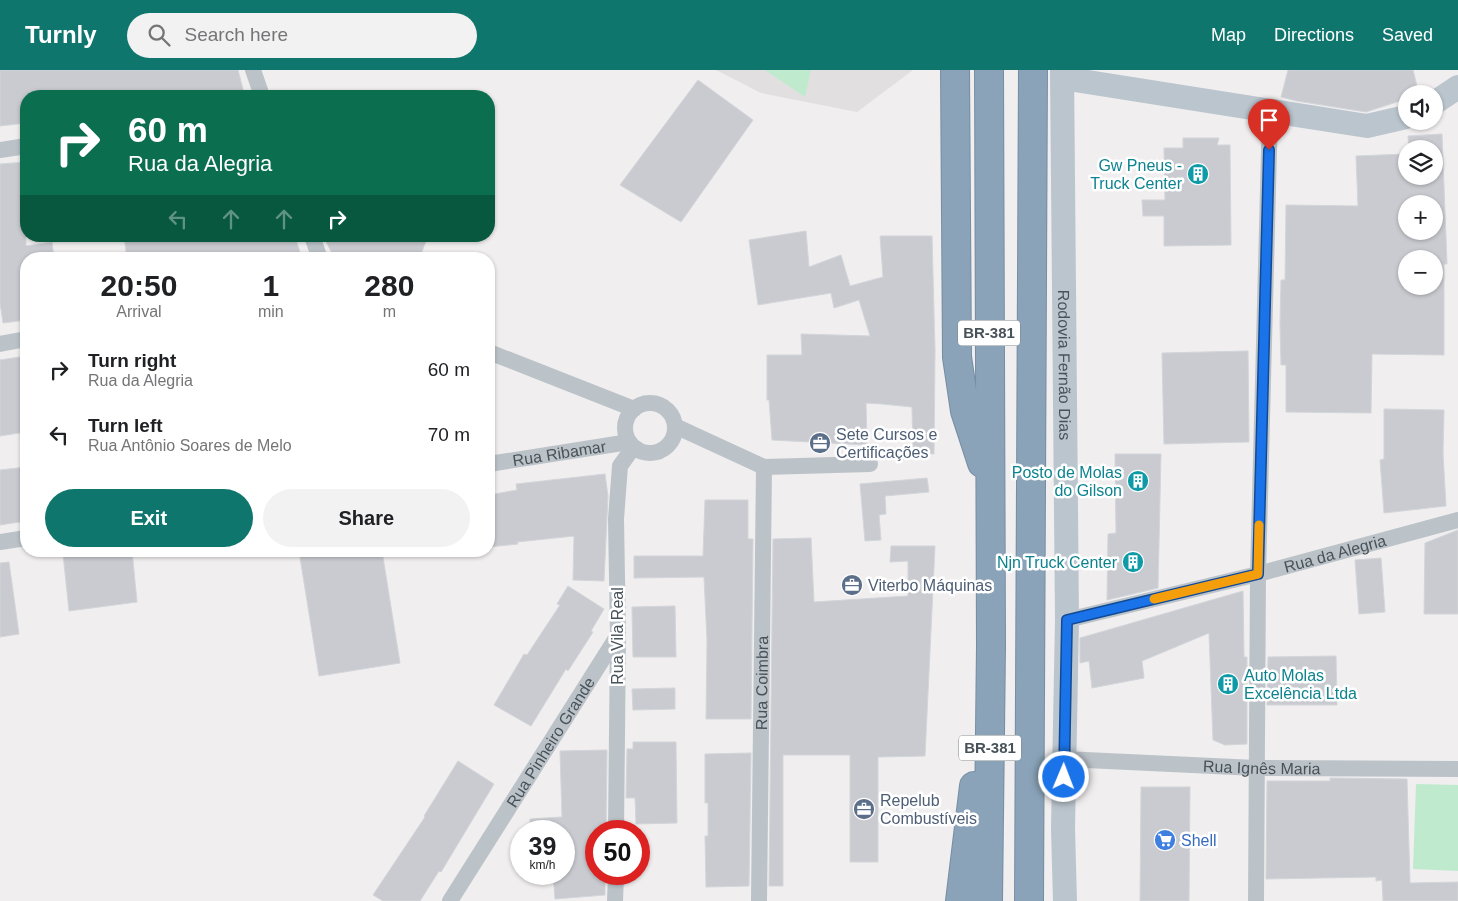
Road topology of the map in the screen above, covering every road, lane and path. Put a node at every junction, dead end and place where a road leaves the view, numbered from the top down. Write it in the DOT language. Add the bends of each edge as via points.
graph roads {
  1 [pos="253,70"];
  2 [pos="955,70"];
  3 [pos="989,70"];
  4 [pos="1033,70"];
  5 [pos="1062,74"];
  6 [pos="1458,87"];
  7 [pos="260,90"];
  8 [pos="1443,97"];
  9 [pos="1270,112"];
  10 [pos="1398,119"];
  11 [pos="20,147"];
  12 [pos="0,150"];
  13 [pos="20,340"];
  14 [pos="0,344"];
  15 [pos="495,354"];
  16 [pos="634,409"];
  17 [pos="675,426"];
  18 [pos="633,445"];
  19 [pos="495,463"];
  20 [pos="870,464"];
  21 [pos="764,467"];
  22 [pos="990,485"];
  23 [pos="1458,520"];
  24 [pos="20,539"];
  25 [pos="0,542"];
  26 [pos="1258,574"];
  27 [pos="1067,620"];
  28 [pos="618,635"];
  29 [pos="990,646"];
  30 [pos="1064,760"];
  31 [pos="1256,768"];
  32 [pos="1458,769"];
  33 [pos="616,820"];
  34 [pos="616,885"];
  35 [pos="450,901"];
  36 [pos="615,901"];
  37 [pos="758,901"];
  38 [pos="960,901"];
  39 [pos="988,901"];
  40 [pos="1029,901"];
  41 [pos="1065,901"];
  42 [pos="1256,901"];
  1 -- 7 [label="street"];
  2 -- 22 [label="highway" via="957,357 965,411"];
  3 -- 22 [label="highway, BR-381"];
  4 -- 40 [label="highway, Rodovia Fernão Dias / BR-381"];
  5 -- 9 [label="main road"];
  5 -- 27 [label="main road, Rodovia Fernão Dias"];
  6 -- 8 [label="main road"];
  9 -- 10 [label="main road" via="1367,126"];
  9 -- 26 [label="street"];
  11 -- 12 [label="street"];
  13 -- 14 [label="street"];
  15 -- 16 [label="street"];
  16 -- 17 [label="street" via="641,404 656,403 669,412"];
  16 -- 18 [label="street" via="626,420 626,435"];
  17 -- 18 [label="street" via="671,441 660,451 652,453"];
  17 -- 21 [label="street"];
  18 -- 19 [label="street, Rua Ribamar"];
  18 -- 28 [label="street, Rua Vila Real" via="620,466 619,478 616,518"];
  20 -- 21 [label="street"];
  21 -- 37 [label="street, Rua Coimbra"];
  22 -- 29 [label="highway, BR-381"];
  23 -- 26 [label="street, Rua da Alegria"];
  24 -- 25 [label="street"];
  26 -- 27 [label="street, Rua da Alegria"];
  26 -- 31 [label="street"];
  27 -- 30 [label="main road, Rodovia Fernão Dias"];
  28 -- 33 [label="street, Rua Vila Real"];
  28 -- 35 [label="street, Rua Pinheiro Grande"];
  29 -- 38 [label="highway, BR-381"];
  29 -- 39 [label="highway, BR-381"];
  30 -- 31 [label="street, Rua Ignês Maria"];
  30 -- 41 [label="main road, Rodovia Fernão Dias"];
  31 -- 32 [label="street, Rua Ignês Maria"];
  31 -- 42 [label="street"];
  34 -- 36 [label="street"];
}
